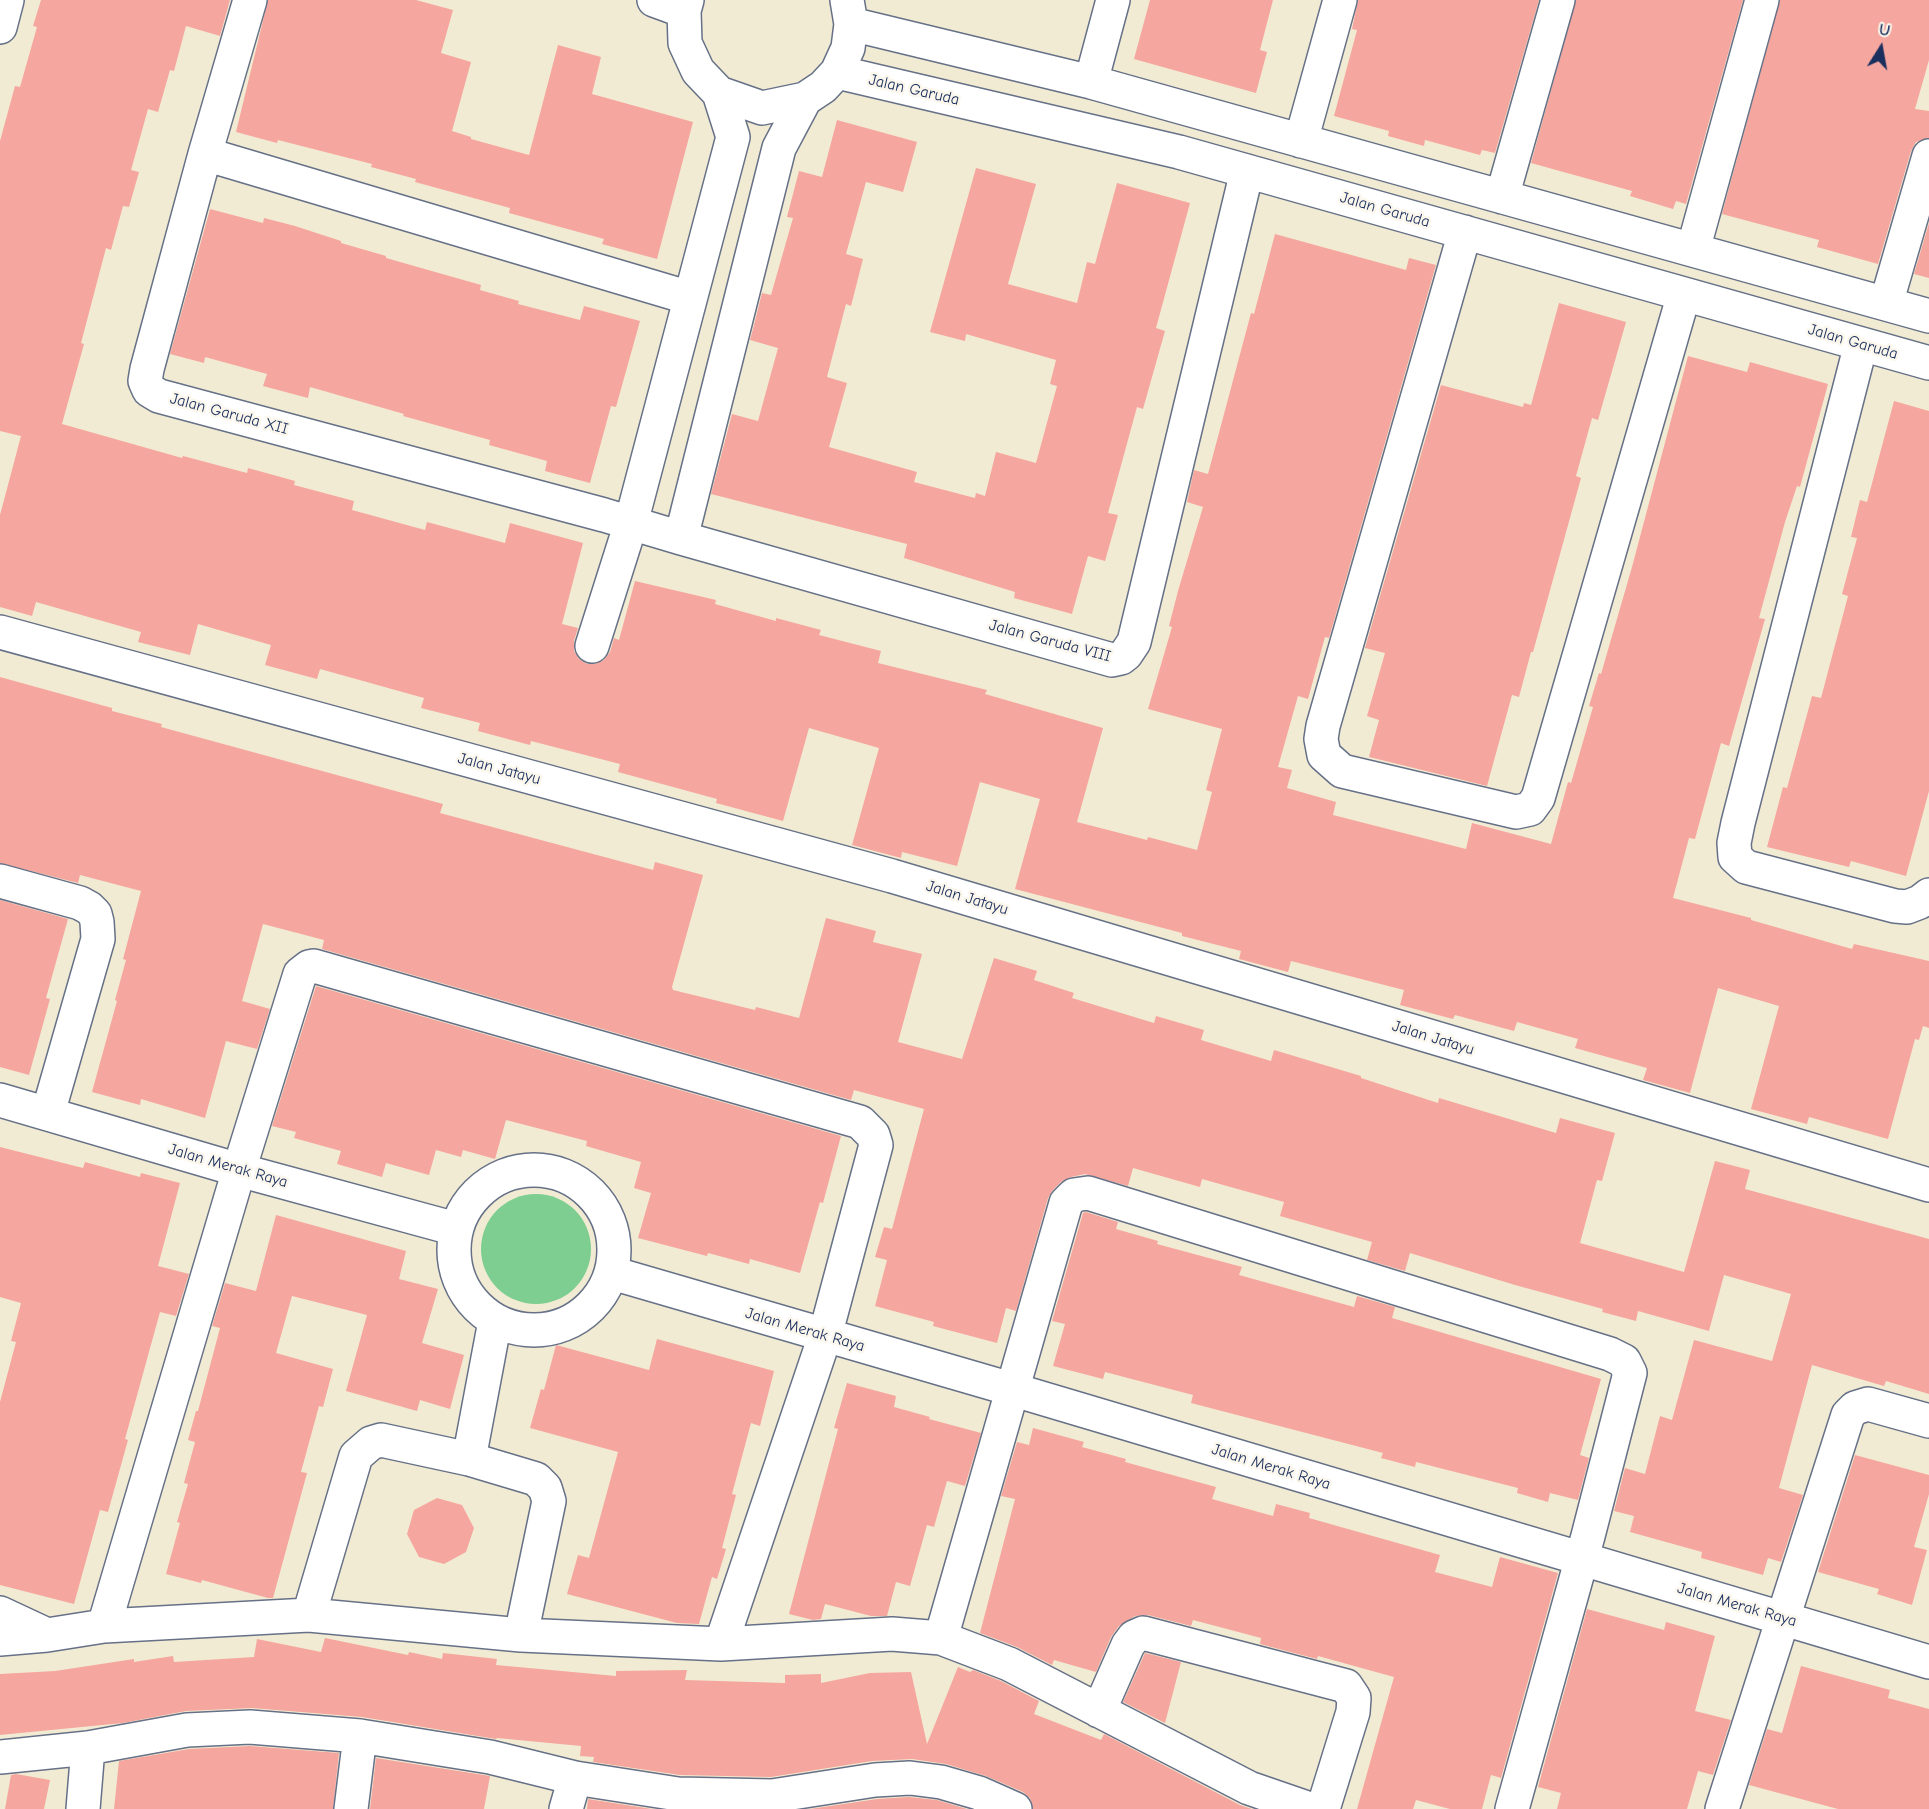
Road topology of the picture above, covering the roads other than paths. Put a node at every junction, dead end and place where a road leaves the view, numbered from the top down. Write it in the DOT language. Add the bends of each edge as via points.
graph roads {
  1 [pos="7,0"];
  2 [pos="250,0"];
  3 [pos="1113,0"];
  4 [pos="1340,0"];
  5 [pos="1558,0"];
  6 [pos="1762,0"];
  7 [pos="675,4"];
  8 [pos="849,12"];
  9 [pos="0,27"];
  10 [pos="837,72"];
  11 [pos="1091,82"];
  12 [pos="719,93"];
  13 [pos="805,99"];
  14 [pos="1191,110"];
  15 [pos="1301,141"];
  16 [pos="1179,152"];
  17 [pos="205,154"];
  18 [pos="1929,156"];
  19 [pos="1247,171"];
  20 [pos="1412,171"];
  21 [pos="1502,197"];
  22 [pos="1397,213"];
  23 [pos="711,219"];
  24 [pos="759,230"];
  25 [pos="1465,232"];
  26 [pos="1693,250"];
  27 [pos="1793,278"];
  28 [pos="1684,294"];
  29 [pos="690,298"];
  30 [pos="1886,304"];
  31 [pos="1929,316"];
  32 [pos="1780,322"];
  33 [pos="1861,344"];
  34 [pos="1929,363"];
  35 [pos="667,386"];
  36 [pos="716,399"];
  37 [pos="631,523"];
  38 [pos="681,538"];
  39 [pos="0,632"];
  40 [pos="592,646"];
  41 [pos="0,881"];
  42 [pos="1929,895"];
  43 [pos="0,1100"];
  44 [pos="48,1113"];
  45 [pos="239,1170"];
  46 [pos="1929,1185"];
  47 [pos="456,1229"];
  48 [pos="612,1273"];
  49 [pos="495,1321"];
  50 [pos="825,1336"];
  51 [pos="1011,1389"];
  52 [pos="1929,1421"];
  53 [pos="469,1459"];
  54 [pos="1581,1560"];
  55 [pos="0,1613"];
  56 [pos="309,1615"];
  57 [pos="1784,1619"];
  58 [pos="104,1626"];
  59 [pos="47,1635"];
  60 [pos="521,1635"];
  61 [pos="941,1638"];
  62 [pos="0,1640"];
  63 [pos="721,1644"];
  64 [pos="1929,1662"];
  65 [pos="1099,1711"];
  66 [pos="360,1736"];
  67 [pos="88,1748"];
  68 [pos="0,1757"];
  69 [pos="570,1794"];
  70 [pos="770,1802"];
  71 [pos="83,1809"];
  72 [pos="351,1809"];
  73 [pos="1015,1809"];
  74 [pos="1310,1809"];
  75 [pos="1323,1809"];
  76 [pos="1512,1809"];
  77 [pos="1722,1809"];
  1 -- 9 [label="street"];
  2 -- 17 [label="street, Jalan Garuda XII"];
  3 -- 11 [label="street"];
  4 -- 15 [label="street"];
  5 -- 21 [label="street"];
  6 -- 26 [label="street"];
  7 -- 12 [label="street" via="685,43 698,71"];
  8 -- 10 [label="street" via="848,48"];
  8 -- 11 [label="street"];
  10 -- 13 [label="street"];
  10 -- 16 [label="street, Jalan Garuda"];
  11 -- 14 [label="street"];
  12 -- 13 [label="street" via="762,108"];
  12 -- 23 [label="street" via="733,137"];
  13 -- 24 [label="street" via="779,148"];
  14 -- 15 [label="street"];
  14 -- 16 [label="street"];
  15 -- 20 [label="street"];
  16 -- 19 [label="street, Jalan Garuda"];
  17 -- 29 [label="street"];
  17 -- 37 [label="street, Jalan Garuda XII" via="147,369 145,381 149,390 159,396"];
  18 -- 30 [label="street"];
  19 -- 22 [label="street, Jalan Garuda"];
  19 -- 38 [label="street, Jalan Garuda VIII" via="1134,642 1121,658 1112,660"];
  20 -- 21 [label="street"];
  20 -- 22 [label="street"];
  21 -- 26 [label="street"];
  22 -- 25 [label="street, Jalan Garuda"];
  23 -- 24 [label="street"];
  23 -- 29 [label="street"];
  24 -- 36 [label="street"];
  25 -- 28 [label="street, Jalan Garuda"];
  25 -- 28 [label="street" via="1323,726 1324,755 1342,771 1516,812 1530,809 1538,798"];
  26 -- 27 [label="street"];
  27 -- 30 [label="street"];
  27 -- 32 [label="street"];
  28 -- 32 [label="street, Jalan Garuda"];
  29 -- 35 [label="street"];
  30 -- 31 [label="street"];
  32 -- 33 [label="street, Jalan Garuda"];
  33 -- 34 [label="street, Jalan Garuda"];
  33 -- 42 [label="street" via="1738,823 1735,857 1746,867 1895,906 1907,907"];
  35 -- 36 [label="street"];
  35 -- 37 [label="street"];
  36 -- 38 [label="street"];
  37 -- 38 [label="street, Jalan Garuda VIII"];
  37 -- 40 [label="street"];
  39 -- 46 [label="street, Jalan Jatayu" via="892,876"];
  41 -- 44 [label="street" via="80,903 95,914 97,922 98,939"];
  43 -- 44 [label="street, Jalan Merak Raya"];
  44 -- 45 [label="street, Jalan Merak Raya"];
  45 -- 47 [label="street, Jalan Merak Raya"];
  45 -- 50 [label="street" via="300,974 309,967 321,967 860,1122 873,1135 876,1145"];
  45 -- 58 [label="street"];
  47 -- 48 [label="street" via="468,1203 488,1183 514,1172 552,1172 570,1178 593,1194 609,1218 615,1245"];
  47 -- 49 [label="street" via="454,1265 469,1297"];
  48 -- 49 [label="street" via="594,1304 565,1325 530,1331"];
  48 -- 50 [label="street, Jalan Merak Raya"];
  49 -- 53 [label="street"];
  50 -- 51 [label="street, Jalan Merak Raya"];
  50 -- 63 [label="street"];
  51 -- 54 [label="street, Jalan Merak Raya"];
  51 -- 54 [label="street" via="1066,1203 1074,1195 1088,1193 1624,1361 1630,1373"];
  51 -- 61 [label="street"];
  52 -- 57 [label="street" via="1868,1404 1848,1415"];
  53 -- 56 [label="street" via="381,1440 362,1449 352,1466"];
  53 -- 60 [label="street" via="536,1479 545,1488 549,1501"];
  54 -- 57 [label="street, Jalan Merak Raya"];
  54 -- 76 [label="street"];
  55 -- 59 [label="street"];
  56 -- 58 [label="street"];
  56 -- 60 [label="street"];
  57 -- 64 [label="street, Jalan Merak Raya"];
  57 -- 77 [label="street"];
  58 -- 59 [label="street"];
  59 -- 62 [label="street"];
  60 -- 63 [label="street"];
  61 -- 63 [label="street" via="892,1634"];
  61 -- 65 [label="street" via="1009,1664"];
  65 -- 74 [label="street" via="1250,1788"];
  65 -- 75 [label="street" via="1128,1645 1134,1636 1143,1633 1346,1686 1354,1698 1353,1712"];
  66 -- 67 [label="street" via="221,1728 187,1730"];
  66 -- 69 [label="street" via="490,1757"];
  66 -- 72 [label="street"];
  67 -- 68 [label="street"];
  67 -- 71 [label="street"];
  69 -- 70 [label="street" via="678,1794"];
  70 -- 73 [label="street" via="875,1780 910,1778 979,1793"];
}
